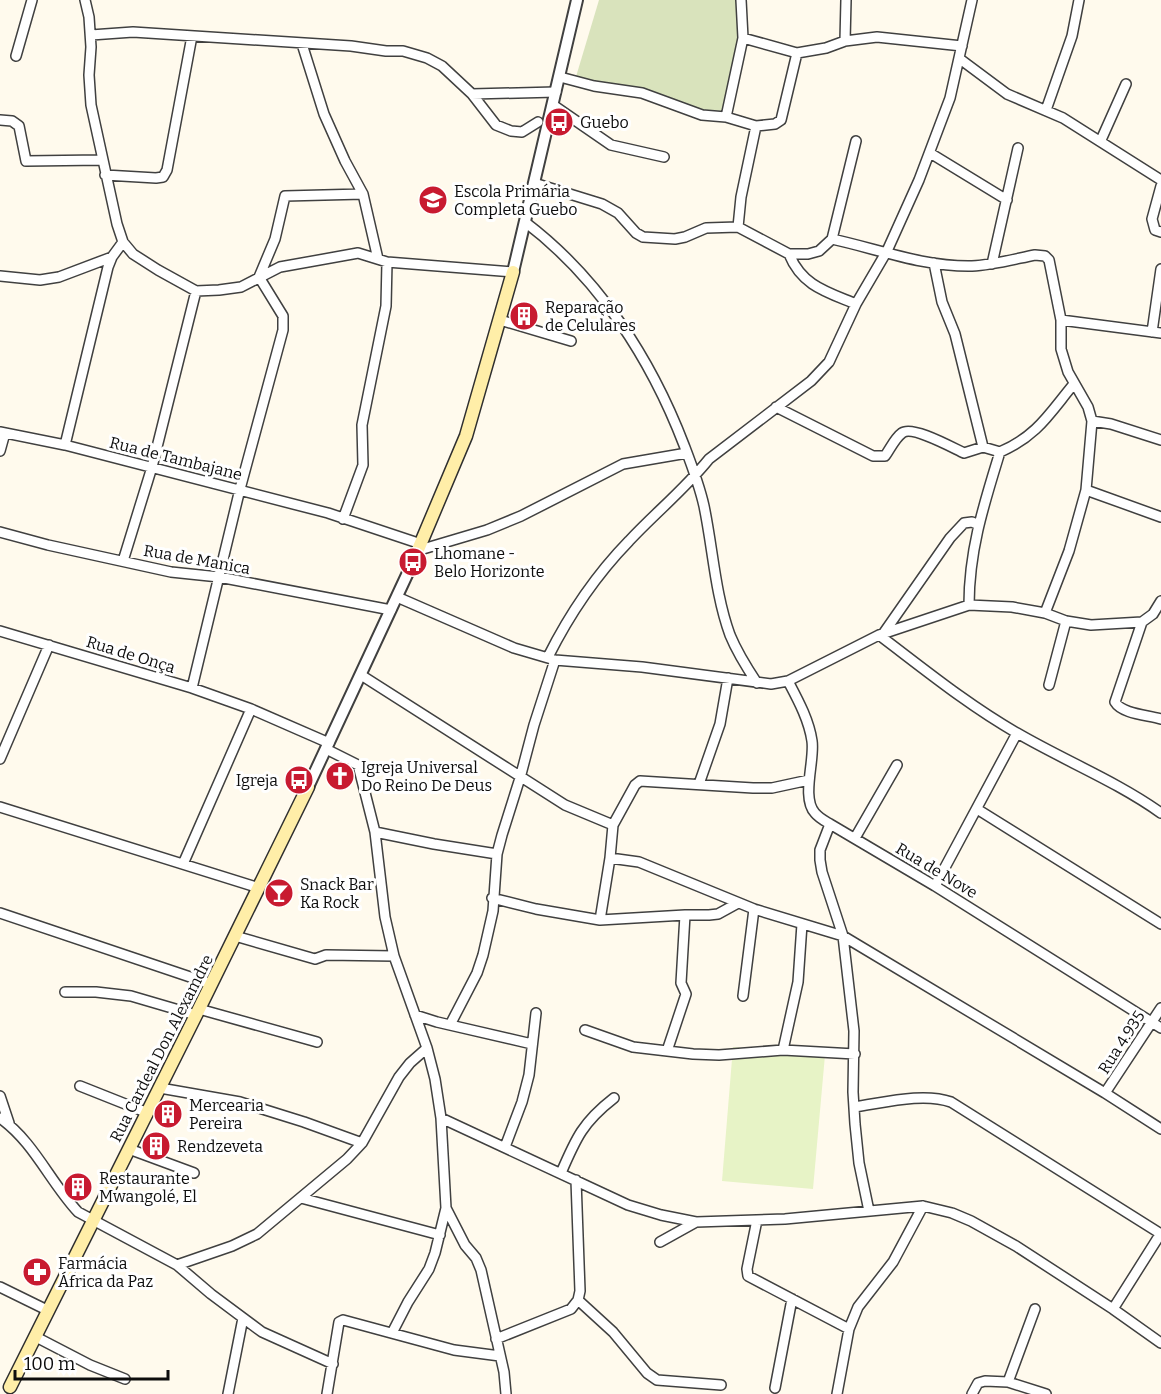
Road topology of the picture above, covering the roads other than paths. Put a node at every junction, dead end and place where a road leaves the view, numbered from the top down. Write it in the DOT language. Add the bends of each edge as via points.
graph roads {
  1 [pos="32,0"];
  2 [pos="85,0"];
  3 [pos="577,0"];
  4 [pos="741,0"];
  5 [pos="846,0"];
  6 [pos="972,0"];
  7 [pos="1079,0"];
  8 [pos="90,35"];
  9 [pos="192,36"];
  10 [pos="743,38"];
  11 [pos="845,41"];
  12 [pos="302,44"];
  13 [pos="962,46"];
  14 [pos="796,53"];
  15 [pos="16,56"];
  16 [pos="960,60"];
  17 [pos="560,77"];
  18 [pos="1126,84"];
  19 [pos="556,92"];
  20 [pos="472,94"];
  21 [pos="553,105"];
  22 [pos="1046,110"];
  23 [pos="726,117"];
  24 [pos="0,120"];
  25 [pos="538,122"];
  26 [pos="756,126"];
  27 [pos="1101,140"];
  28 [pos="856,141"];
  29 [pos="1018,148"];
  30 [pos="930,153"];
  31 [pos="664,157"];
  32 [pos="102,160"];
  33 [pos="105,175"];
  34 [pos="1161,180"];
  35 [pos="534,183"];
  36 [pos="1161,186"];
  37 [pos="363,194"];
  38 [pos="1006,200"];
  39 [pos="525,222"];
  40 [pos="738,226"];
  41 [pos="1161,232"];
  42 [pos="832,239"];
  43 [pos="123,242"];
  44 [pos="886,251"];
  45 [pos="789,254"];
  46 [pos="112,257"];
  47 [pos="383,260"];
  48 [pos="934,263"];
  49 [pos="992,264"];
  50 [pos="1161,268"];
  51 [pos="513,272"];
  52 [pos="0,276"];
  53 [pos="259,277"];
  54 [pos="196,291"];
  55 [pos="856,304"];
  56 [pos="500,320"];
  57 [pos="1061,320"];
  58 [pos="1156,332"];
  59 [pos="571,341"];
  60 [pos="1074,385"];
  61 [pos="776,407"];
  62 [pos="1092,421"];
  63 [pos="3,433"];
  64 [pos="1161,440"];
  65 [pos="65,446"];
  66 [pos="983,447"];
  67 [pos="0,451"];
  68 [pos="1000,452"];
  69 [pos="687,453"];
  70 [pos="152,467"];
  71 [pos="697,475"];
  72 [pos="240,489"];
  73 [pos="1086,490"];
  74 [pos="1161,517"];
  75 [pos="343,519"];
  76 [pos="979,525"];
  77 [pos="0,532"];
  78 [pos="420,546"];
  79 [pos="123,561"];
  80 [pos="412,564"];
  81 [pos="219,577"];
  82 [pos="397,597"];
  83 [pos="1161,601"];
  84 [pos="969,605"];
  85 [pos="391,610"];
  86 [pos="1045,614"];
  87 [pos="1157,615"];
  88 [pos="1066,621"];
  89 [pos="1142,622"];
  90 [pos="0,631"];
  91 [pos="881,634"];
  92 [pos="50,645"];
  93 [pos="551,659"];
  94 [pos="360,675"];
  95 [pos="728,678"];
  96 [pos="788,681"];
  97 [pos="757,683"];
  98 [pos="1049,685"];
  99 [pos="192,688"];
  100 [pos="251,709"];
  101 [pos="1161,719"];
  102 [pos="1017,733"];
  103 [pos="328,746"];
  104 [pos="0,759"];
  105 [pos="897,765"];
  106 [pos="520,778"];
  107 [pos="809,780"];
  108 [pos="699,784"];
  109 [pos="308,787"];
  110 [pos="0,807"];
  111 [pos="976,810"];
  112 [pos="1161,813"];
  113 [pos="830,824"];
  114 [pos="613,825"];
  115 [pos="375,832"];
  116 [pos="855,838"];
  117 [pos="497,854"];
  118 [pos="610,858"];
  119 [pos="183,864"];
  120 [pos="935,886"];
  121 [pos="259,888"];
  122 [pos="492,898"];
  123 [pos="738,903"];
  124 [pos="754,909"];
  125 [pos="0,913"];
  126 [pos="685,915"];
  127 [pos="600,920"];
  128 [pos="802,924"];
  129 [pos="1161,924"];
  130 [pos="235,936"];
  131 [pos="843,936"];
  132 [pos="394,956"];
  133 [pos="212,984"];
  134 [pos="65,992"];
  135 [pos="743,996"];
  136 [pos="1161,1008"];
  137 [pos="198,1012"];
  138 [pos="536,1013"];
  139 [pos="415,1015"];
  140 [pos="1152,1022"];
  141 [pos="450,1025"];
  142 [pos="1161,1028"];
  143 [pos="585,1030"];
  144 [pos="317,1042"];
  145 [pos="532,1044"];
  146 [pos="427,1048"];
  147 [pos="783,1050"];
  148 [pos="667,1052"];
  149 [pos="855,1054"];
  150 [pos="80,1086"];
  151 [pos="160,1088"];
  152 [pos="1105,1093"];
  153 [pos="0,1096"];
  154 [pos="614,1098"];
  155 [pos="854,1107"];
  156 [pos="148,1113"];
  157 [pos="0,1118"];
  158 [pos="441,1118"];
  159 [pos="9,1125"];
  160 [pos="1161,1130"];
  161 [pos="362,1143"];
  162 [pos="505,1147"];
  163 [pos="129,1149"];
  164 [pos="194,1173"];
  165 [pos="561,1173"];
  166 [pos="576,1180"];
  167 [pos="301,1198"];
  168 [pos="923,1206"];
  169 [pos="446,1208"];
  170 [pos="869,1211"];
  171 [pos="94,1221"];
  172 [pos="696,1221"];
  173 [pos="758,1221"];
  174 [pos="440,1234"];
  175 [pos="1161,1234"];
  176 [pos="660,1242"];
  177 [pos="177,1265"];
  178 [pos="0,1287"];
  179 [pos="792,1299"];
  180 [pos="578,1300"];
  181 [pos="1035,1309"];
  182 [pos="1113,1309"];
  183 [pos="49,1311"];
  184 [pos="243,1318"];
  185 [pos="849,1329"];
  186 [pos="392,1333"];
  187 [pos="36,1337"];
  188 [pos="496,1340"];
  189 [pos="1161,1344"];
  190 [pos="500,1356"];
  191 [pos="333,1364"];
  192 [pos="126,1379"];
  193 [pos="1008,1382"];
  194 [pos="721,1385"];
  195 [pos="775,1388"];
  196 [pos="8,1390"];
  197 [pos="228,1394"];
  198 [pos="327,1394"];
  199 [pos="506,1394"];
  200 [pos="837,1394"];
  201 [pos="972,1394"];
  202 [pos="1046,1394"];
  1 -- 15 [label="street"];
  2 -- 8 [label="street"];
  3 -- 17 [label="street"];
  4 -- 10 [label="street"];
  5 -- 11 [label="street"];
  6 -- 13 [label="street"];
  7 -- 22 [label="street" via="1062,71"];
  8 -- 9 [label="street" via="133,32"];
  8 -- 32 [label="street" via="90,105"];
  9 -- 12 [label="street"];
  9 -- 33 [label="street" via="163,177"];
  10 -- 14 [label="street"];
  10 -- 23 [label="street"];
  11 -- 13 [label="street" via="877,38"];
  11 -- 14 [label="street"];
  12 -- 20 [label="street" via="403,51 442,66"];
  12 -- 37 [label="street" via="324,114"];
  13 -- 16 [label="street"];
  14 -- 26 [label="street" via="781,120"];
  16 -- 22 [label="street" via="1007,94"];
  16 -- 30 [label="street"];
  17 -- 19 [label="street"];
  17 -- 23 [label="street" via="642,93 702,115"];
  18 -- 27 [label="street"];
  19 -- 20 [label="street"];
  19 -- 21 [label="street"];
  20 -- 25 [label="street" via="496,125 522,132"];
  21 -- 31 [label="street" via="611,145"];
  21 -- 35 [label="street"];
  22 -- 27 [label="street"];
  23 -- 26 [label="street"];
  24 -- 32 [label="street" via="19,126 26,161"];
  26 -- 40 [label="street"];
  27 -- 34 [label="street"];
  28 -- 42 [label="street"];
  29 -- 38 [label="street"];
  30 -- 38 [label="street"];
  30 -- 44 [label="street"];
  32 -- 33 [label="street"];
  33 -- 43 [label="street"];
  35 -- 39 [label="street"];
  35 -- 40 [label="street" via="602,204 618,213 643,237 685,237 706,228"];
  36 -- 41 [label="street" via="1152,222 1155,230"];
  37 -- 47 [label="street"];
  37 -- 53 [label="street" via="285,196"];
  38 -- 49 [label="street"];
  39 -- 51 [label="street"];
  39 -- 69 [label="street" via="587,279 618,320 667,400"];
  40 -- 45 [label="street"];
  42 -- 44 [label="street"];
  42 -- 45 [label="street" via="808,254"];
  43 -- 46 [label="street"];
  43 -- 54 [label="street" via="133,254"];
  44 -- 48 [label="street"];
  44 -- 55 [label="street"];
  45 -- 55 [label="street" via="809,283"];
  46 -- 52 [label="street" via="59,277 40,280"];
  46 -- 65 [label="street"];
  47 -- 51 [label="street"];
  47 -- 53 [label="street" via="358,253 280,267"];
  47 -- 75 [label="street" via="386,306 362,425 363,465"];
  48 -- 49 [label="street"];
  48 -- 66 [label="street"];
  49 -- 57 [label="street" via="1045,256"];
  50 -- 58 [label="street"];
  51 -- 56 [label="main road"];
  53 -- 54 [label="street" via="242,287"];
  53 -- 72 [label="street" via="283,316 282,330"];
  54 -- 70 [label="street"];
  55 -- 61 [label="street" via="829,362"];
  56 -- 59 [label="street"];
  56 -- 78 [label="main road" via="466,436"];
  57 -- 58 [label="street"];
  57 -- 60 [label="street" via="1061,349"];
  60 -- 62 [label="street"];
  60 -- 68 [label="street" via="1028,437"];
  61 -- 66 [label="street" via="873,456 885,456 903,432 909,430 964,453"];
  61 -- 71 [label="street" via="709,459"];
  62 -- 64 [label="street"];
  62 -- 73 [label="street"];
  63 -- 65 [label="street, Rua de Tambajane"];
  63 -- 67 [label="street"];
  65 -- 70 [label="street, Rua de Tambajane"];
  66 -- 68 [label="street"];
  68 -- 76 [label="street"];
  69 -- 71 [label="street"];
  69 -- 78 [label="street" via="623,464 521,516 449,542 423,549"];
  70 -- 72 [label="street, Rua de Tambajane"];
  70 -- 79 [label="street"];
  71 -- 93 [label="street" via="630,539 599,575 572,613"];
  71 -- 97 [label="street" via="720,599 731,636"];
  72 -- 75 [label="street, Rua de Tambajane"];
  72 -- 81 [label="street"];
  73 -- 74 [label="street"];
  73 -- 86 [label="street" via="1069,551"];
  75 -- 78 [label="street, Rua de Tambajane"];
  76 -- 84 [label="street" via="970,565"];
  76 -- 91 [label="street" via="964,523"];
  77 -- 79 [label="street, Rua de Manica"];
  78 -- 80 [label="main road"];
  79 -- 81 [label="street, Rua de Manica"];
  80 -- 82 [label="street"];
  81 -- 85 [label="street, Rua de Manica"];
  81 -- 99 [label="street"];
  82 -- 85 [label="street"];
  82 -- 93 [label="street" via="514,648"];
  83 -- 87 [label="street"];
  84 -- 86 [label="street"];
  84 -- 91 [label="street"];
  85 -- 94 [label="street"];
  86 -- 88 [label="street"];
  87 -- 89 [label="street"];
  88 -- 89 [label="street" via="1091,625"];
  88 -- 98 [label="street"];
  89 -- 101 [label="street" via="1115,702 1123,709"];
  90 -- 92 [label="street, Rua de Onça"];
  91 -- 96 [label="street"];
  91 -- 102 [label="street" via="952,691"];
  92 -- 99 [label="street, Rua de Onça"];
  92 -- 104 [label="street"];
  93 -- 95 [label="street"];
  93 -- 106 [label="street"];
  94 -- 103 [label="street"];
  94 -- 106 [label="street"];
  95 -- 97 [label="street"];
  95 -- 108 [label="street" via="720,723"];
  96 -- 97 [label="street"];
  96 -- 107 [label="street, Rua de Nove" via="807,719 813,743"];
  99 -- 100 [label="street, Rua de Onça"];
  100 -- 103 [label="street, Rua de Onça"];
  100 -- 119 [label="street"];
  102 -- 111 [label="street"];
  102 -- 112 [label="street"];
  103 -- 109 [label="street"];
  103 -- 115 [label="street, Rua de Onça" via="358,765"];
  105 -- 116 [label="street"];
  106 -- 114 [label="street" via="565,805"];
  106 -- 117 [label="street"];
  107 -- 108 [label="street" via="772,788"];
  107 -- 113 [label="street, Rua de Nove" via="814,813"];
  108 -- 114 [label="street" via="640,781"];
  109 -- 121 [label="main road, Rua Cardeal Don Alexamdre"];
  110 -- 119 [label="street"];
  111 -- 120 [label="street"];
  111 -- 129 [label="street"];
  113 -- 116 [label="street, Rua de Nove"];
  113 -- 131 [label="street" via="820,860"];
  114 -- 118 [label="street"];
  115 -- 117 [label="street"];
  115 -- 132 [label="street, Rua de Onça"];
  116 -- 120 [label="street, Rua de Nove"];
  117 -- 122 [label="street"];
  118 -- 123 [label="street" via="639,862"];
  118 -- 127 [label="street"];
  119 -- 121 [label="street"];
  120 -- 140 [label="street, Rua de Nove"];
  121 -- 130 [label="main road, Rua Cardeal Don Alexamdre"];
  122 -- 127 [label="street"];
  122 -- 141 [label="street" via="492,918 483,955"];
  123 -- 124 [label="street"];
  123 -- 126 [label="street" via="718,914"];
  124 -- 128 [label="street"];
  124 -- 135 [label="street"];
  125 -- 133 [label="street"];
  126 -- 127 [label="street"];
  126 -- 148 [label="street" via="681,983 686,994"];
  128 -- 131 [label="street"];
  128 -- 147 [label="street" via="798,982"];
  130 -- 132 [label="street" via="315,959 326,955"];
  130 -- 133 [label="main road, Rua Cardeal Don Alexamdre"];
  131 -- 149 [label="street"];
  131 -- 152 [label="street"];
  132 -- 139 [label="street, Rua de Onça"];
  133 -- 137 [label="main road, Rua Cardeal Don Alexamdre"];
  134 -- 137 [label="street" via="130,996"];
  136 -- 140 [label="street, Rua 4.935"];
  137 -- 144 [label="street"];
  137 -- 151 [label="main road, Rua Cardeal Don Alexamdre"];
  138 -- 145 [label="street"];
  139 -- 141 [label="street"];
  139 -- 146 [label="street, Rua de Onça"];
  140 -- 142 [label="street, Rua de Nove"];
  140 -- 152 [label="street, Rua 4.935"];
  141 -- 145 [label="street"];
  143 -- 148 [label="street" via="633,1047"];
  145 -- 162 [label="street" via="522,1102"];
  146 -- 158 [label="street, Rua de Onça"];
  146 -- 161 [label="street" via="399,1077"];
  147 -- 148 [label="street" via="719,1055"];
  147 -- 149 [label="street"];
  149 -- 155 [label="street"];
  150 -- 156 [label="street"];
  151 -- 156 [label="main road, Rua Cardeal Don Alexamdre"];
  151 -- 161 [label="street" via="240,1102"];
  152 -- 160 [label="street"];
  153 -- 159 [label="street"];
  154 -- 165 [label="street" via="588,1120"];
  155 -- 170 [label="street" via="859,1163"];
  155 -- 175 [label="street" via="926,1098 951,1102"];
  156 -- 163 [label="main road, Rua Cardeal Don Alexamdre"];
  157 -- 159 [label="street"];
  158 -- 162 [label="street"];
  158 -- 169 [label="street, Rua de Onça"];
  159 -- 171 [label="street" via="68,1201"];
  161 -- 167 [label="street"];
  162 -- 165 [label="street"];
  163 -- 164 [label="street"];
  163 -- 171 [label="main road, Rua Cardeal Don Alexamdre"];
  165 -- 166 [label="street"];
  166 -- 172 [label="street" via="628,1204"];
  166 -- 180 [label="street"];
  167 -- 174 [label="street"];
  167 -- 177 [label="street" via="257,1234"];
  168 -- 170 [label="street"];
  168 -- 182 [label="street" via="971,1221"];
  168 -- 185 [label="street" via="893,1262 858,1307"];
  169 -- 174 [label="street"];
  169 -- 188 [label="street" via="481,1270"];
  170 -- 173 [label="street"];
  171 -- 177 [label="street"];
  171 -- 183 [label="main road, Rua Cardeal Don Alexamdre"];
  172 -- 173 [label="street"];
  172 -- 176 [label="street"];
  173 -- 179 [label="street" via="746,1273"];
  174 -- 186 [label="street" via="429,1269"];
  175 -- 182 [label="street"];
  177 -- 184 [label="street"];
  178 -- 183 [label="street"];
  179 -- 185 [label="street"];
  179 -- 195 [label="street"];
  180 -- 188 [label="street" via="571,1309"];
  180 -- 194 [label="street" via="657,1380"];
  181 -- 193 [label="street"];
  182 -- 189 [label="street"];
  183 -- 187 [label="main road, Rua Cardeal Don Alexamdre"];
  184 -- 191 [label="street" via="262,1332"];
  184 -- 197 [label="street"];
  185 -- 200 [label="street"];
  186 -- 190 [label="street" via="454,1350"];
  186 -- 191 [label="street" via="339,1322"];
  187 -- 192 [label="street"];
  187 -- 196 [label="main road, Rua Cardeal Don Alexamdre"];
  188 -- 190 [label="street"];
  190 -- 199 [label="street"];
  191 -- 198 [label="street"];
  193 -- 201 [label="street" via="978,1383"];
  193 -- 202 [label="street"];
}
